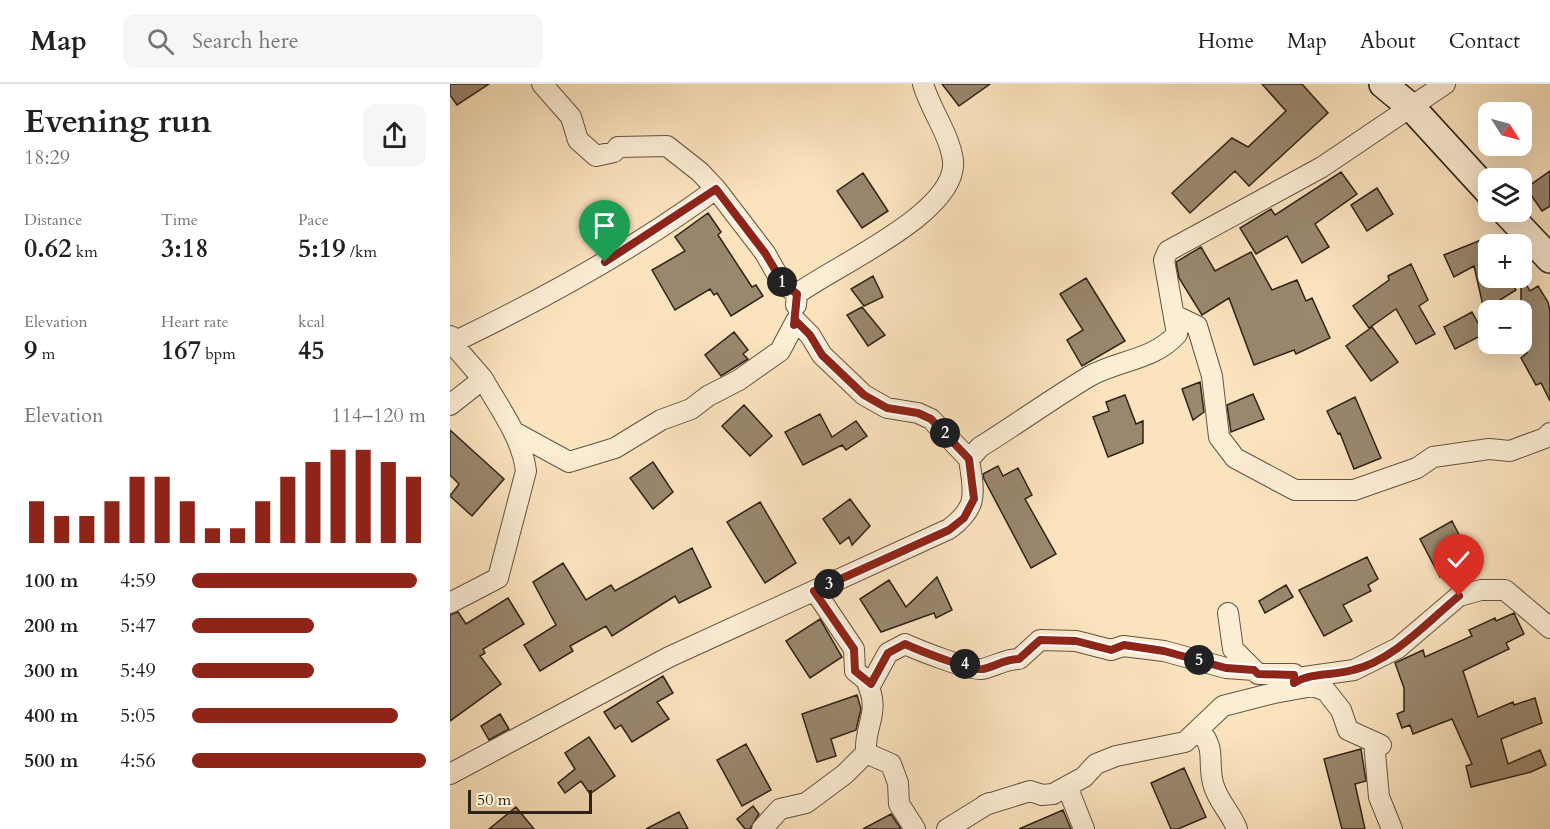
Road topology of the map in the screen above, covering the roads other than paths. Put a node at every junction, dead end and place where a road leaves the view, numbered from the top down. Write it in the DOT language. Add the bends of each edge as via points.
graph roads {
  1 [pos="543,84"];
  2 [pos="923,84"];
  3 [pos="1383,84"];
  4 [pos="1445,84"];
  5 [pos="1412,108"];
  6 [pos="1478,181"];
  7 [pos="716,189"];
  8 [pos="1515,222"];
  9 [pos="1550,259"];
  10 [pos="797,294"];
  11 [pos="1176,316"];
  12 [pos="794,325"];
  13 [pos="454,338"];
  14 [pos="483,378"];
  15 [pos="450,405"];
  16 [pos="514,432"];
  17 [pos="1550,433"];
  18 [pos="969,459"];
  19 [pos="814,591"];
  20 [pos="450,603"];
  21 [pos="1228,614"];
  22 [pos="1550,628"];
  23 [pos="1254,670"];
  24 [pos="866,680"];
  25 [pos="1287,688"];
  26 [pos="1199,729"];
  27 [pos="866,753"];
  28 [pos="452,768"];
  29 [pos="1067,786"];
  30 [pos="762,829"];
  31 [pos="915,829"];
  32 [pos="946,829"];
  33 [pos="1084,829"];
  34 [pos="1237,829"];
  35 [pos="1392,829"];
  1 -- 7 [label="street" via="571,117 578,140 596,156 614,152 618,147 666,146"];
  2 -- 10 [label="street" via="953,159 953,178 939,198 913,219"];
  3 -- 5 [label="street"];
  4 -- 5 [label="street"];
  5 -- 6 [label="street"];
  5 -- 11 [label="street" via="1322,167 1168,251 1164,260"];
  7 -- 10 [label="street" via="783,283"];
  7 -- 13 [label="street" via="605,262 506,317"];
  8 -- 9 [label="street"];
  10 -- 12 [label="street"];
  11 -- 17 [label="street" via="1197,326 1212,376 1219,437 1235,459 1295,490 1353,490 1417,468 1433,457 1489,449 1510,451"];
  11 -- 18 [label="street" via="1178,334 1167,346 1093,375 980,447"];
  12 -- 16 [label="street" via="780,351 739,380 615,448 569,462"];
  12 -- 18 [label="street" via="796,321 822,355 864,395 887,408 931,419"];
  13 -- 14 [label="street" via="457,349"];
  14 -- 15 [label="street"];
  14 -- 16 [label="street"];
  16 -- 20 [label="street" via="526,471 498,578"];
  18 -- 19 [label="street" via="974,499 964,518 949,530"];
  19 -- 24 [label="street" via="854,649 855,671"];
  19 -- 28 [label="street" via="669,657"];
  21 -- 23 [label="street" via="1233,649"];
  22 -- 25 [label="street" via="1505,590 1480,590 1459,596 1398,648 1354,670 1304,677"];
  23 -- 24 [label="street" via="1226,668 1124,645 1111,650 1076,641 1040,640 1019,659 1006,659 980,670 905,644 888,653 871,684"];
  23 -- 25 [label="street" via="1258,674 1294,675"];
  24 -- 27 [label="street" via="873,694 873,722 865,740"];
  25 -- 26 [label="street" via="1223,706"];
  25 -- 35 [label="street" via="1314,686 1326,691 1341,710 1348,730 1378,743 1379,797"];
  26 -- 29 [label="street" via="1185,742 1096,764 1084,777"];
  26 -- 34 [label="street" via="1210,743 1212,782"];
  27 -- 30 [label="street" via="806,803 780,809"];
  27 -- 31 [label="street" via="891,764 898,783 899,804"];
  29 -- 32 [label="street" via="1053,794 1030,791 987,804"];
  29 -- 33 [label="street"];
}
